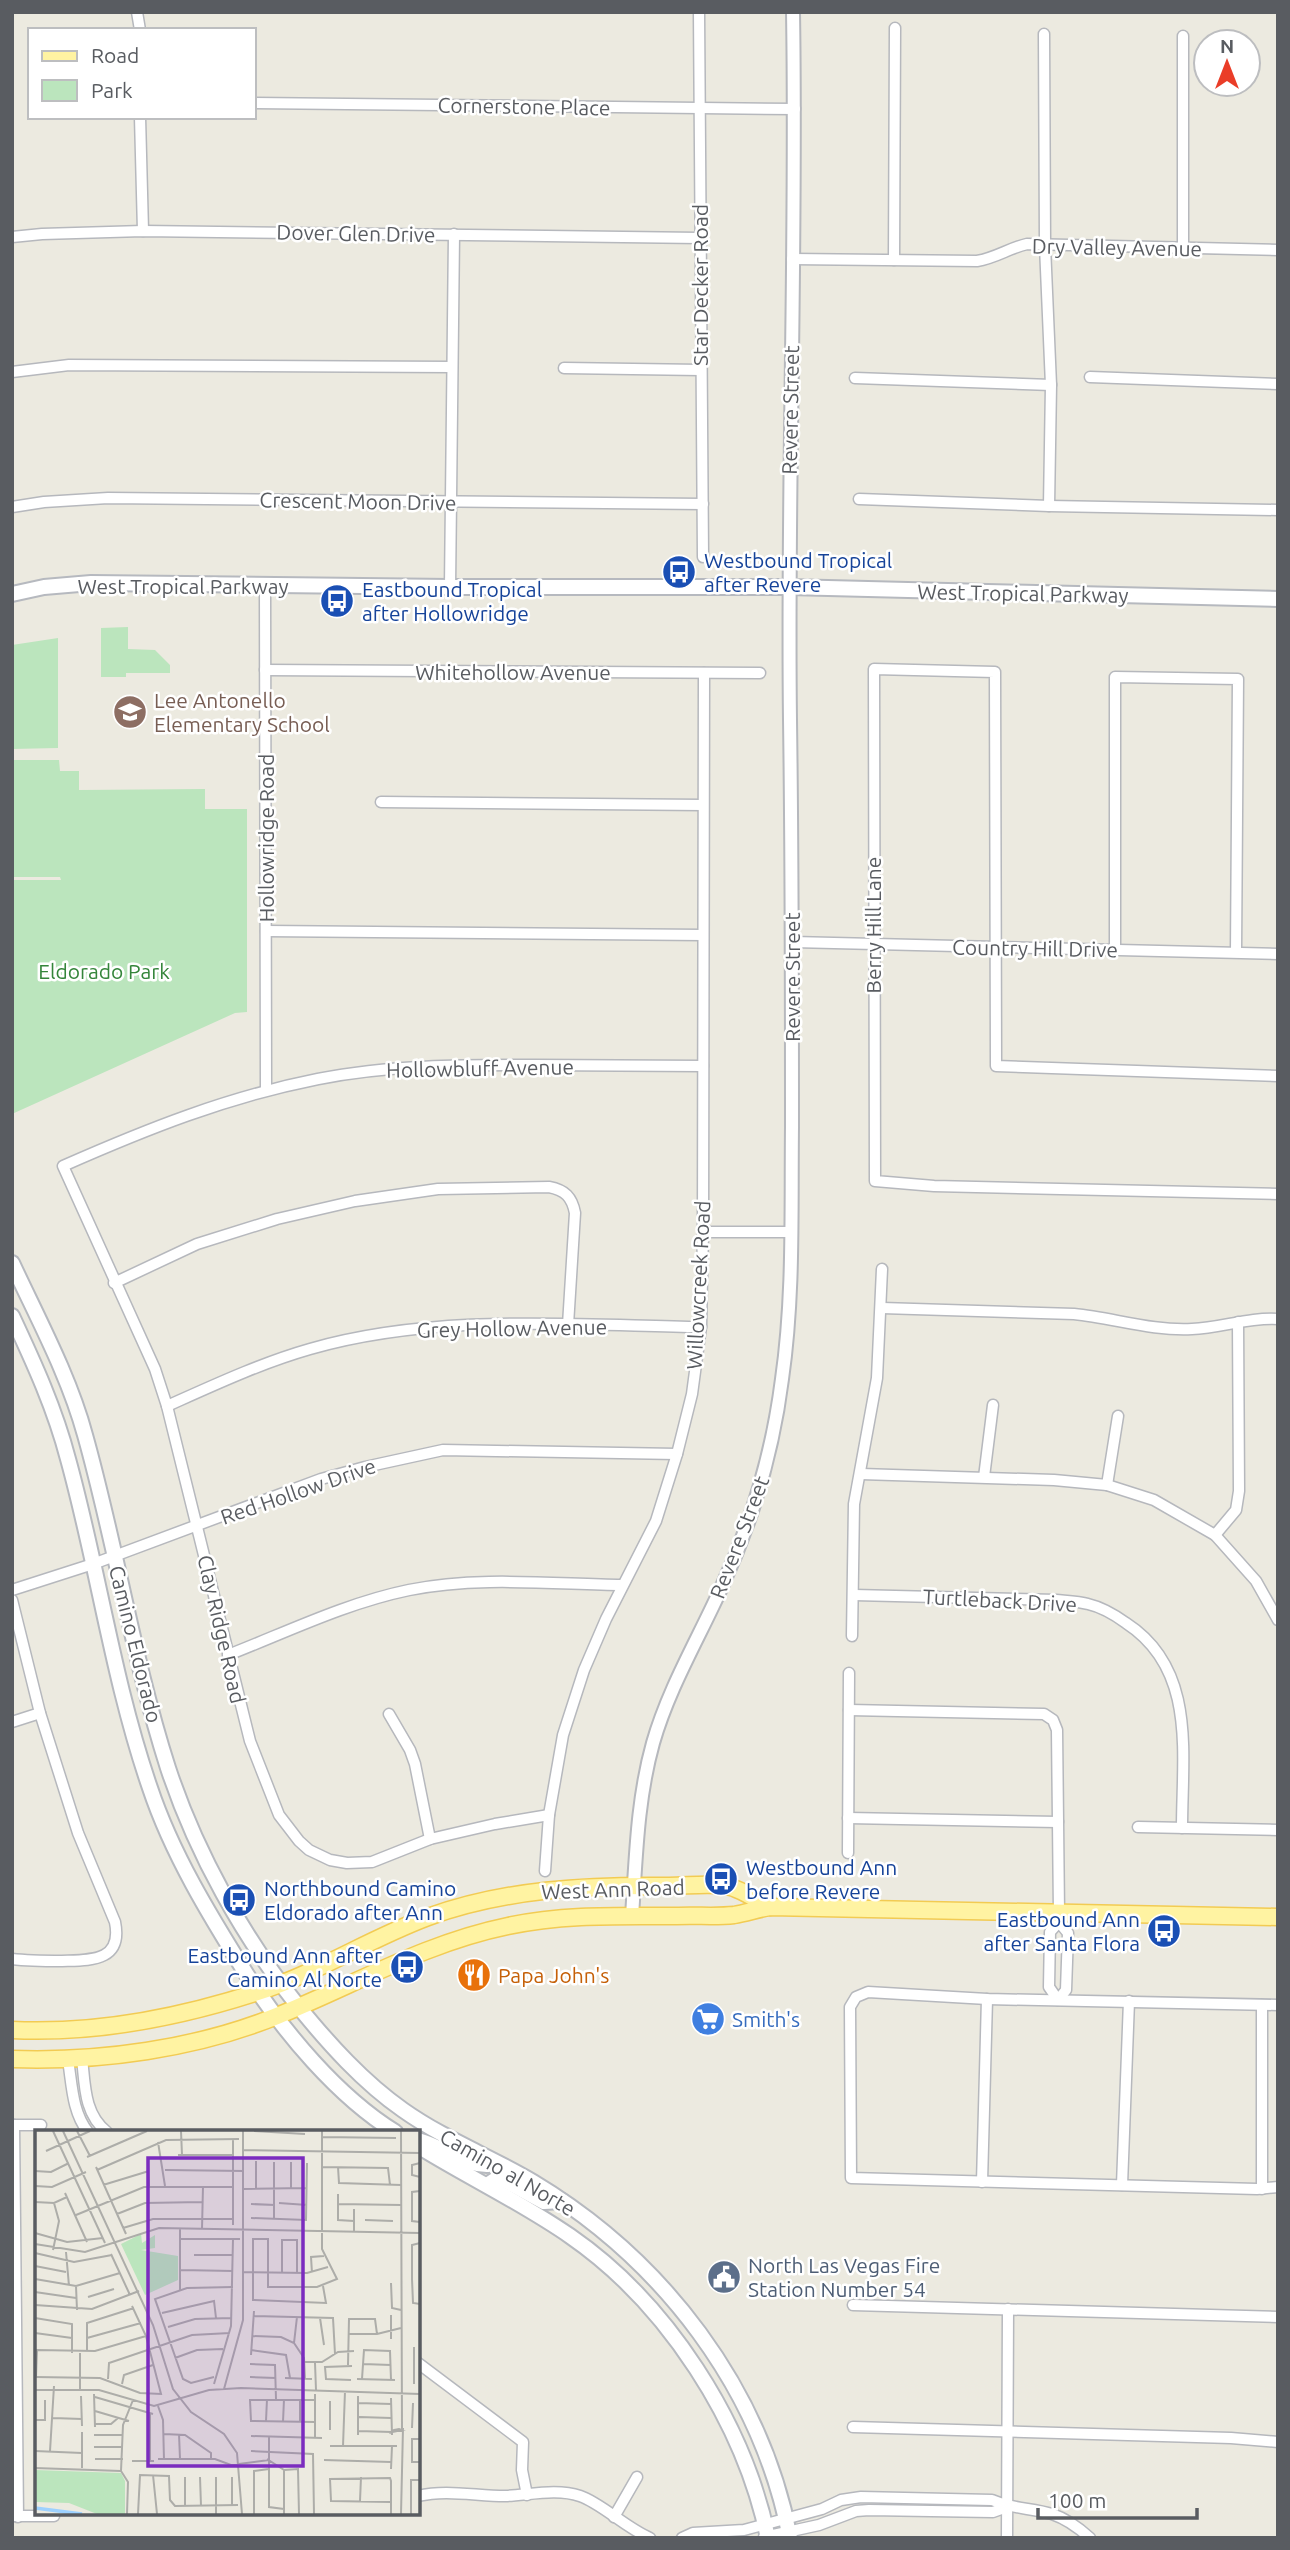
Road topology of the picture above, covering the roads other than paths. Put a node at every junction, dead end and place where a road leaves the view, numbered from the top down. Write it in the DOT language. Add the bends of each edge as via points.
graph roads {
  1 [pos="699,12"];
  2 [pos="793,12"];
  3 [pos="895,28"];
  4 [pos="1044,34"];
  5 [pos="1182,36"];
  6 [pos="256,103"];
  7 [pos="700,108"];
  8 [pos="795,109"];
  9 [pos="140,119"];
  10 [pos="143,231"];
  11 [pos="454,234"];
  12 [pos="12,237"];
  13 [pos="700,238"];
  14 [pos="1045,246"];
  15 [pos="1182,249"];
  16 [pos="1278,250"];
  17 [pos="792,259"];
  18 [pos="894,260"];
  19 [pos="452,367"];
  20 [pos="564,368"];
  21 [pos="701,370"];
  22 [pos="12,372"];
  23 [pos="1090,377"];
  24 [pos="855,378"];
  25 [pos="1278,384"];
  26 [pos="1051,385"];
  27 [pos="859,499"];
  28 [pos="451,502"];
  29 [pos="703,504"];
  30 [pos="1049,506"];
  31 [pos="12,507"];
  32 [pos="1278,510"];
  33 [pos="703,557"];
  34 [pos="265,586"];
  35 [pos="450,587"];
  36 [pos="788,587"];
  37 [pos="12,594"];
  38 [pos="1278,599"];
  39 [pos="265,670"];
  40 [pos="704,673"];
  41 [pos="760,673"];
  42 [pos="381,802"];
  43 [pos="704,805"];
  44 [pos="266,931"];
  45 [pos="703,936"];
  46 [pos="793,942"];
  47 [pos="873,945"];
  48 [pos="995,947"];
  49 [pos="1115,949"];
  50 [pos="1236,952"];
  51 [pos="1278,954"];
  52 [pos="703,1066"];
  53 [pos="1278,1076"];
  54 [pos="266,1090"];
  55 [pos="63,1166"];
  56 [pos="1278,1194"];
  57 [pos="703,1232"];
  58 [pos="791,1232"];
  59 [pos="12,1263"];
  60 [pos="882,1269"];
  61 [pos="114,1283"];
  62 [pos="882,1308"];
  63 [pos="12,1316"];
  64 [pos="1278,1319"];
  65 [pos="1238,1322"];
  66 [pos="568,1325"];
  67 [pos="701,1327"];
  68 [pos="993,1405"];
  69 [pos="167,1406"];
  70 [pos="1118,1416"];
  71 [pos="677,1454"];
  72 [pos="860,1474"];
  73 [pos="984,1477"];
  74 [pos="1107,1485"];
  75 [pos="198,1526"];
  76 [pos="1215,1535"];
  77 [pos="113,1557"];
  78 [pos="93,1564"];
  79 [pos="622,1585"];
  80 [pos="12,1590"];
  81 [pos="854,1595"];
  82 [pos="12,1600"];
  83 [pos="1278,1620"];
  84 [pos="852,1636"];
  85 [pos="228,1655"];
  86 [pos="849,1673"];
  87 [pos="849,1710"];
  88 [pos="40,1713"];
  89 [pos="389,1714"];
  90 [pos="12,1722"];
  91 [pos="549,1815"];
  92 [pos="848,1818"];
  93 [pos="1058,1822"];
  94 [pos="1138,1827"];
  95 [pos="1182,1828"];
  96 [pos="1278,1830"];
  97 [pos="430,1839"];
  98 [pos="848,1853"];
  99 [pos="545,1871"];
  100 [pos="634,1886"];
  101 [pos="770,1906"];
  102 [pos="632,1916"];
  103 [pos="1059,1917"];
  104 [pos="1278,1917"];
  105 [pos="12,1959"];
  106 [pos="282,1984"];
  107 [pos="258,1992"];
  108 [pos="987,1999"];
  109 [pos="1058,2000"];
  110 [pos="1129,2001"];
  111 [pos="1262,2005"];
  112 [pos="1278,2006"];
  113 [pos="299,2007"];
  114 [pos="275,2017"];
  115 [pos="12,2030"];
  116 [pos="12,2059"];
  117 [pos="75,2059"];
  118 [pos="13,2125"];
  119 [pos="41,2125"];
  120 [pos="87,2130"];
  121 [pos="105,2130"];
  122 [pos="392,2130"];
  123 [pos="420,2140"];
  124 [pos="420,2147"];
  125 [pos="497,2163"];
  126 [pos="982,2182"];
  127 [pos="487,2185"];
  128 [pos="1122,2185"];
  129 [pos="1278,2187"];
  130 [pos="1262,2189"];
  131 [pos="562,2201"];
  132 [pos="14,2222"];
  133 [pos="853,2305"];
  134 [pos="1007,2309"];
  135 [pos="1278,2317"];
  136 [pos="14,2322"];
  137 [pos="420,2365"];
  138 [pos="15,2419"];
  139 [pos="853,2427"];
  140 [pos="1006,2431"];
  141 [pos="1278,2442"];
  142 [pos="637,2477"];
  143 [pos="527,2495"];
  144 [pos="420,2496"];
  145 [pos="1007,2507"];
  146 [pos="15,2516"];
  147 [pos="54,2516"];
  148 [pos="614,2517"];
  149 [pos="788,2529"];
  150 [pos="765,2534"];
  151 [pos="650,2538"];
  152 [pos="682,2538"];
  153 [pos="1007,2538"];
  154 [pos="1090,2538"];
  1 -- 7 [label="street, Star Decker Road"];
  2 -- 8 [label="street, Revere Street"];
  3 -- 18 [label="street"];
  4 -- 14 [label="street"];
  5 -- 15 [label="street"];
  6 -- 7 [label="street, Cornerstone Place"];
  7 -- 8 [label="street, Cornerstone Place"];
  7 -- 13 [label="street, Star Decker Road"];
  8 -- 17 [label="street, Revere Street"];
  9 -- 10 [label="street"];
  10 -- 11 [label="street, Dover Glen Drive"];
  10 -- 12 [label="street, Dover Glen Drive"];
  11 -- 13 [label="street, Dover Glen Drive"];
  11 -- 19 [label="street"];
  13 -- 21 [label="street, Star Decker Road"];
  14 -- 15 [label="street, Dry Valley Avenue"];
  14 -- 18 [label="street, Dry Valley Avenue" via="1012,247 996,258 977,261"];
  14 -- 26 [label="street"];
  15 -- 16 [label="street, Dry Valley Avenue"];
  17 -- 18 [label="street, Dry Valley Avenue"];
  17 -- 36 [label="street, Revere Street"];
  19 -- 22 [label="street" via="69,365"];
  19 -- 28 [label="street"];
  20 -- 21 [label="street"];
  21 -- 29 [label="street, Star Decker Road"];
  23 -- 25 [label="street"];
  24 -- 26 [label="street"];
  26 -- 30 [label="street"];
  27 -- 30 [label="street"];
  28 -- 29 [label="street, Crescent Moon Drive"];
  28 -- 31 [label="street, Crescent Moon Drive" via="108,498"];
  28 -- 35 [label="street"];
  29 -- 33 [label="street, Star Decker Road"];
  30 -- 32 [label="street"];
  34 -- 35 [label="main road, West Tropical Parkway"];
  34 -- 37 [label="main road, West Tropical Parkway" via="90,583"];
  34 -- 39 [label="street, Hollowridge Road"];
  35 -- 36 [label="main road, West Tropical Parkway"];
  36 -- 38 [label="main road, West Tropical Parkway"];
  36 -- 46 [label="street, Revere Street"];
  39 -- 40 [label="street, Whitehollow Avenue"];
  39 -- 44 [label="street, Hollowridge Road"];
  40 -- 41 [label="street, Whitehollow Avenue"];
  40 -- 43 [label="street, Willowcreek Road"];
  42 -- 43 [label="street"];
  43 -- 45 [label="street, Willowcreek Road"];
  44 -- 45 [label="street"];
  44 -- 54 [label="street, Hollowridge Road"];
  45 -- 52 [label="street, Willowcreek Road"];
  46 -- 47 [label="street, Country Hill Drive"];
  46 -- 58 [label="street, Revere Street"];
  47 -- 48 [label="street, Country Hill Drive"];
  47 -- 48 [label="street, Berry Hill Lane" via="874,669 995,672"];
  47 -- 56 [label="street, Berry Hill Lane" via="875,1181"];
  48 -- 49 [label="street, Country Hill Drive"];
  48 -- 53 [label="street" via="996,1066"];
  49 -- 50 [label="street, Country Hill Drive"];
  49 -- 50 [label="street" via="1115,677 1238,679"];
  50 -- 51 [label="street, Country Hill Drive"];
  52 -- 54 [label="street, Hollowbluff Avenue" via="446,1065 370,1071"];
  52 -- 57 [label="street, Willowcreek Road"];
  54 -- 55 [label="street, Hollowbluff Avenue" via="157,1125"];
  55 -- 61 [label="street, Clay Ridge Road"];
  57 -- 58 [label="street"];
  57 -- 67 [label="street, Willowcreek Road"];
  58 -- 100 [label="street, Revere Street" via="786,1345 767,1461 730,1567 653,1742 639,1810"];
  59 -- 77 [label="main road, Camino Eldorado" via="71,1393"];
  60 -- 62 [label="street"];
  61 -- 66 [label="street" via="197,1244 355,1201 438,1189 549,1187 568,1196 575,1213"];
  61 -- 69 [label="street, Clay Ridge Road" via="155,1369"];
  62 -- 65 [label="street" via="1074,1314 1155,1329"];
  62 -- 72 [label="street" via="877,1378"];
  63 -- 78 [label="main road, Camino Eldorado" via="46,1388 77,1490"];
  64 -- 65 [label="street"];
  65 -- 76 [label="street" via="1239,1491 1236,1510"];
  66 -- 67 [label="street, Grey Hollow Avenue"];
  66 -- 69 [label="street, Grey Hollow Avenue" via="455,1325 388,1332 311,1349 247,1370"];
  67 -- 71 [label="street, Willowcreek Road" via="692,1394"];
  68 -- 73 [label="street"];
  69 -- 75 [label="street, Clay Ridge Road"];
  70 -- 74 [label="street"];
  71 -- 75 [label="street, Red Hollow Drive" via="443,1450 321,1479"];
  71 -- 79 [label="street, Willowcreek Road" via="656,1521"];
  72 -- 73 [label="street"];
  72 -- 81 [label="street" via="854,1504"];
  73 -- 74 [label="street"];
  74 -- 76 [label="street" via="1154,1500"];
  75 -- 77 [label="street, Red Hollow Drive"];
  75 -- 85 [label="street, Clay Ridge Road"];
  76 -- 83 [label="street" via="1256,1581"];
  77 -- 78 [label="street, Red Hollow Drive"];
  77 -- 106 [label="main road, Camino Eldorado" via="158,1735 181,1801 219,1884"];
  78 -- 80 [label="street, Red Hollow Drive"];
  78 -- 107 [label="main road, Camino Eldorado" via="150,1790 209,1914"];
  79 -- 85 [label="street" via="463,1583 409,1590 356,1604"];
  79 -- 91 [label="street, Willowcreek Road" via="584,1670 564,1735"];
  81 -- 84 [label="street"];
  81 -- 95 [label="street, Turtleback Drive" via="1088,1604 1142,1633 1166,1662 1177,1692"];
  82 -- 88 [label="street"];
  85 -- 97 [label="street, Clay Ridge Road" via="267,1788 279,1815 299,1841 324,1858 356,1864 382,1860"];
  86 -- 87 [label="street"];
  87 -- 92 [label="street"];
  87 -- 93 [label="street" via="1044,1714 1057,1730"];
  88 -- 90 [label="street"];
  88 -- 105 [label="street" via="78,1833 117,1934 114,1946 94,1960"];
  89 -- 97 [label="street" via="415,1763"];
  91 -- 97 [label="street, Clay Ridge Road"];
  91 -- 99 [label="street, Willowcreek Road"];
  92 -- 93 [label="street"];
  92 -- 98 [label="street"];
  93 -- 103 [label="street"];
  94 -- 95 [label="street"];
  95 -- 96 [label="street"];
  100 -- 101 [label="main road, West Ann Road" via="728,1886"];
  100 -- 102 [label="street, Revere Street"];
  100 -- 106 [label="main road, West Ann Road" via="562,1888 459,1908 398,1930"];
  101 -- 102 [label="main road, West Ann Road" via="733,1915"];
  101 -- 103 [label="main road, West Ann Road"];
  102 -- 113 [label="main road, West Ann Road" via="544,1919 465,1936"];
  103 -- 104 [label="main road, West Ann Road"];
  103 -- 109 [label="street" via="1068,1933 1066,1990"];
  103 -- 109 [label="street" via="1050,1932 1049,1987"];
  106 -- 107 [label="main road, West Ann Road"];
  106 -- 113 [label="main road, Camino Eldorado"];
  107 -- 114 [label="main road"];
  107 -- 115 [label="main road, West Ann Road" via="131,2023 75,2030"];
  108 -- 109 [label="street"];
  108 -- 126 [label="street"];
  108 -- 126 [label="street" via="868,1992 856,1997 850,2007 851,2178"];
  109 -- 110 [label="street"];
  110 -- 111 [label="street"];
  110 -- 128 [label="street"];
  111 -- 112 [label="street"];
  111 -- 130 [label="street"];
  113 -- 114 [label="main road, West Ann Road"];
  113 -- 125 [label="main road, Camino al Norte" via="377,2090 404,2111"];
  114 -- 117 [label="main road, West Ann Road" via="181,2043"];
  114 -- 122 [label="main road" via="344,2091"];
  116 -- 117 [label="main road, West Ann Road"];
  117 -- 120 [label="street" via="76,2108"];
  117 -- 121 [label="street" via="90,2109"];
  118 -- 119 [label="street"];
  118 -- 132 [label="street"];
  123 -- 125 [label="main road" via="466,2161 486,2166"];
  124 -- 127 [label="main road, Camino al Norte"];
  125 -- 131 [label="main road, Camino al Norte"];
  126 -- 128 [label="street"];
  127 -- 131 [label="main road" via="502,2179 544,2202"];
  127 -- 150 [label="main road, Camino al Norte" via="601,2259 663,2323 719,2408 754,2487"];
  128 -- 130 [label="street"];
  129 -- 130 [label="street"];
  131 -- 149 [label="main road, Camino al Norte" via="618,2243 697,2329 752,2421"];
  132 -- 136 [label="street"];
  133 -- 134 [label="street"];
  134 -- 135 [label="street"];
  134 -- 140 [label="street"];
  136 -- 138 [label="street"];
  137 -- 143 [label="street" via="523,2442"];
  138 -- 146 [label="street"];
  139 -- 140 [label="street"];
  140 -- 141 [label="street"];
  140 -- 145 [label="street"];
  142 -- 148 [label="street"];
  143 -- 144 [label="street"];
  143 -- 148 [label="street" via="581,2496"];
  145 -- 149 [label="street" via="993,2512 856,2511 834,2521"];
  145 -- 149 [label="street" via="992,2500 874,2496 841,2500"];
  145 -- 153 [label="street"];
  145 -- 154 [label="street" via="1053,2514"];
  146 -- 147 [label="street"];
  148 -- 151 [label="street"];
  149 -- 150 [label="street"];
  150 -- 152 [label="street" via="744,2530 693,2533"];
}
